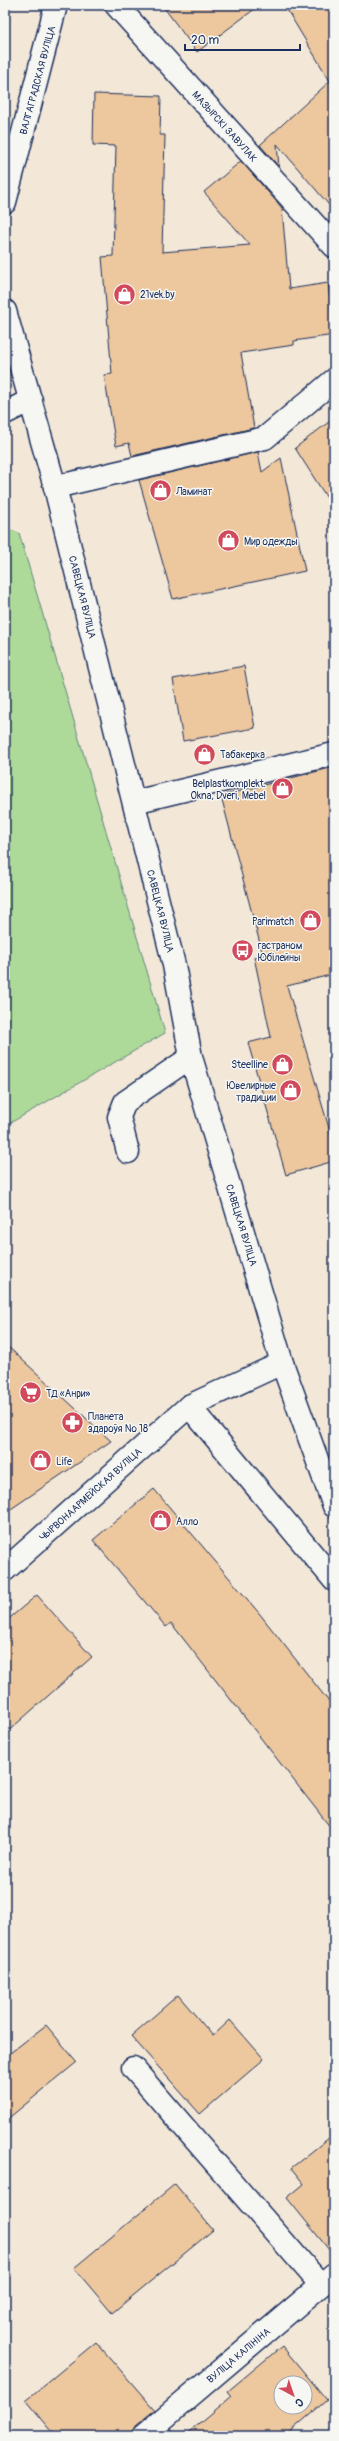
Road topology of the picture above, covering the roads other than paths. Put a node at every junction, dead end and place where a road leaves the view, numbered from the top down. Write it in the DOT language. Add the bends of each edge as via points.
graph roads {
  1 [pos="56,5"];
  2 [pos="116,5"];
  3 [pos="5,202"];
  4 [pos="334,246"];
  5 [pos="5,311"];
  6 [pos="334,380"];
  7 [pos="30,400"];
  8 [pos="5,413"];
  9 [pos="55,488"];
  10 [pos="334,754"];
  11 [pos="134,802"];
  12 [pos="191,1057"];
  13 [pos="128,1152"];
  14 [pos="282,1363"];
  15 [pos="189,1406"];
  16 [pos="334,1506"];
  17 [pos="5,1570"];
  18 [pos="334,1580"];
  19 [pos="133,2068"];
  20 [pos="328,2280"];
  21 [pos="143,2436"];
  1 -- 3 [label="main road, ВАЛГАГРАДСКАЯ ВУЛІЦА"];
  2 -- 4 [label="main road, МАЗЫРСКІ ЗАВУЛАК"];
  5 -- 7 [label="main road, САВЕЦКАЯ ВУЛІЦА"];
  6 -- 9 [label="main road" via="265,438"];
  7 -- 8 [label="main road"];
  7 -- 9 [label="main road, САВЕЦКАЯ ВУЛІЦА"];
  9 -- 11 [label="main road, САВЕЦКАЯ ВУЛІЦА"];
  10 -- 11 [label="main road"];
  11 -- 12 [label="main road, САВЕЦКАЯ ВУЛІЦА" via="174,965"];
  12 -- 13 [label="main road" via="123,1106 119,1117"];
  12 -- 14 [label="main road, САВЕЦКАЯ ВУЛІЦА"];
  14 -- 15 [label="main road, ЧЫРВОНААРМЕЙСКАЯ ВУЛІЦА"];
  14 -- 16 [label="main road, САВЕЦКАЯ ВУЛІЦА"];
  15 -- 17 [label="main road, ЧЫРВОНААРМЕЙСКАЯ ВУЛІЦА"];
  15 -- 18 [label="main road"];
  19 -- 20 [label="main road"];
  20 -- 21 [label="main road, ВУЛІЦА КАЛІНІНА"];
}
